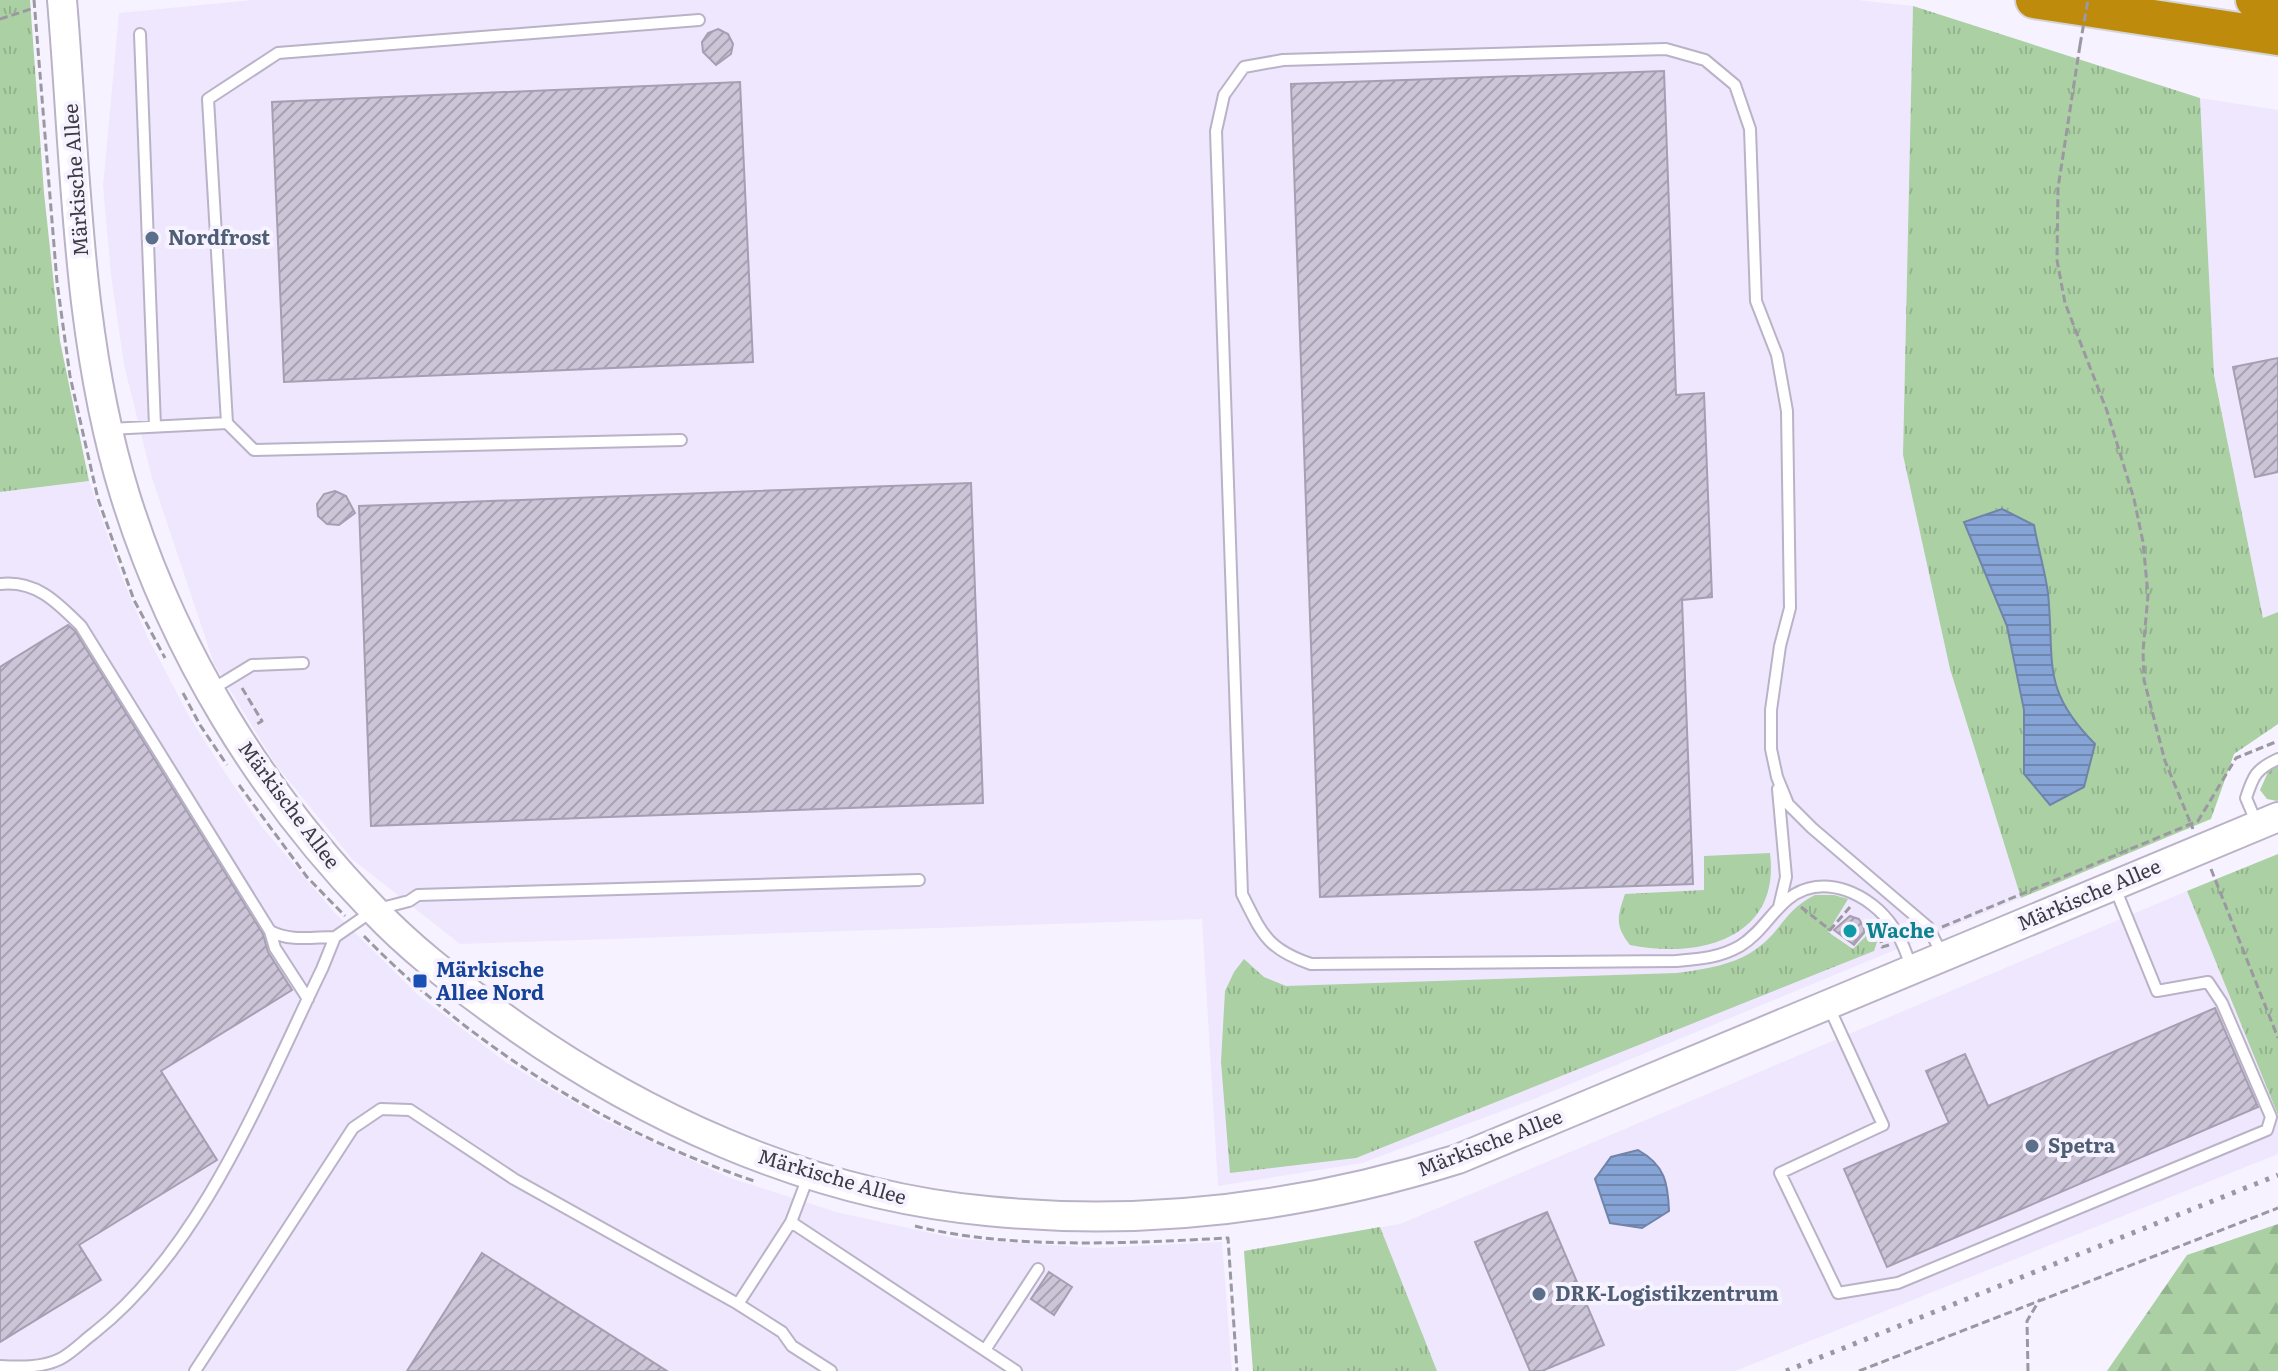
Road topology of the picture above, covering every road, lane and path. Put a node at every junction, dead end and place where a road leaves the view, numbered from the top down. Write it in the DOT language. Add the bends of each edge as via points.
graph roads {
  1 [pos="34,0"];
  2 [pos="62,0"];
  3 [pos="2034,0"];
  4 [pos="2088,0"];
  5 [pos="2254,0"];
  6 [pos="2278,4"];
  7 [pos="35,8"];
  8 [pos="0,19"];
  9 [pos="699,20"];
  10 [pos="140,34"];
  11 [pos="2278,37"];
  12 [pos="227,423"];
  13 [pos="155,426"];
  14 [pos="109,429"];
  15 [pos="681,440"];
  16 [pos="0,584"];
  17 [pos="303,663"];
  18 [pos="171,670"];
  19 [pos="178,683"];
  20 [pos="209,691"];
  21 [pos="2278,741"];
  22 [pos="2278,759"];
  23 [pos="232,773"];
  24 [pos="1777,777"];
  25 [pos="240,785"];
  26 [pos="2268,821"];
  27 [pos="2196,836"];
  28 [pos="919,880"];
  29 [pos="2114,885"];
  30 [pos="1778,909"];
  31 [pos="363,917"];
  32 [pos="270,931"];
  33 [pos="335,937"];
  34 [pos="1901,941"];
  35 [pos="1937,944"];
  36 [pos="1882,947"];
  37 [pos="1911,968"];
  38 [pos="308,999"];
  39 [pos="1828,1003"];
  40 [pos="2278,1038"];
  41 [pos="810,1173"];
  42 [pos="762,1184"];
  43 [pos="2278,1208"];
  44 [pos="791,1222"];
  45 [pos="912,1225"];
  46 [pos="1038,1269"];
  47 [pos="2040,1299"];
  48 [pos="738,1304"];
  49 [pos="985,1350"];
  50 [pos="0,1366"];
  51 [pos="195,1371"];
  52 [pos="831,1371"];
  53 [pos="1016,1371"];
  54 [pos="1237,1371"];
  55 [pos="1859,1371"];
  56 [pos="2028,1371"];
  1 -- 7 [label="path"];
  2 -- 14 [label="street, Märkische Allee" via="85,287"];
  3 -- 11 [label="highway"];
  4 -- 27 [label="path, bridge" via="2058,188 2057,260 2065,303 2134,499 2148,595 2144,680 2165,761"];
  5 -- 6 [label="highway"];
  7 -- 8 [label="path"];
  7 -- 18 [label="path" via="57,282 70,376 98,499 134,600"];
  9 -- 12 [label="lane" via="278,53 208,99"];
  10 -- 13 [label="lane"];
  12 -- 13 [label="lane"];
  12 -- 15 [label="lane" via="254,450"];
  13 -- 14 [label="lane"];
  14 -- 20 [label="street, Märkische Allee" via="156,580"];
  16 -- 32 [label="lane" via="23,584 45,593 81,626"];
  17 -- 20 [label="lane" via="252,665"];
  19 -- 23 [label="path"];
  20 -- 31 [label="street, Märkische Allee"];
  21 -- 27 [label="path" via="2236,758 2198,821"];
  22 -- 26 [label="lane" via="2253,776 2246,798"];
  24 -- 30 [label="lane" via="1786,877"];
  24 -- 30 [label="lane" via="1771,710 1790,608 1787,411 1777,355 1756,301 1750,129 1735,85 1705,60 1666,49 1283,60 1244,67 1224,95 1216,131 1242,894 1260,931 1284,955 1311,964 1675,961 1719,956 1739,947"];
  24 -- 35 [label="lane" via="1788,804"];
  25 -- 31 [label="path" via="307,877"];
  26 -- 27 [label="street, Märkische Allee"];
  27 -- 29 [label="street, Märkische Allee"];
  27 -- 35 [label="path"];
  27 -- 40 [label="path"];
  28 -- 31 [label="lane" via="418,895"];
  29 -- 35 [label="street, Märkische Allee"];
  29 -- 39 [label="lane" via="2157,991 2208,982 2222,1003 2271,1117 2267,1130 1898,1283 1838,1293 1780,1173 1883,1125"];
  30 -- 34 [label="lane" via="1803,890 1823,884 1846,889 1880,912"];
  31 -- 33 [label="lane"];
  31 -- 41 [label="street, Märkische Allee" via="530,1038 617,1092 696,1131"];
  31 -- 42 [label="path" via="396,967 498,1050 586,1106 710,1166"];
  32 -- 33 [label="lane" via="281,937"];
  32 -- 38 [label="lane"];
  33 -- 38 [label="lane"];
  34 -- 36 [label="path"];
  34 -- 37 [label="lane"];
  35 -- 37 [label="street, Märkische Allee"];
  37 -- 39 [label="street, Märkische Allee"];
  38 -- 50 [label="lane" via="220,1178 139,1291 59,1360"];
  39 -- 41 [label="street, Märkische Allee" via="1458,1159 1357,1188 1289,1200 1218,1211 1087,1218 918,1201"];
  41 -- 44 [label="lane"];
  43 -- 47 [label="path"];
  44 -- 48 [label="lane"];
  44 -- 49 [label="lane"];
  45 -- 54 [label="path" via="1015,1240 1228,1238"];
  46 -- 49 [label="lane"];
  47 -- 55 [label="path"];
  47 -- 56 [label="path" via="2027,1321"];
  48 -- 51 [label="lane" via="514,1179 410,1110 381,1109 353,1128"];
  48 -- 52 [label="lane"];
  49 -- 53 [label="lane"];
}
